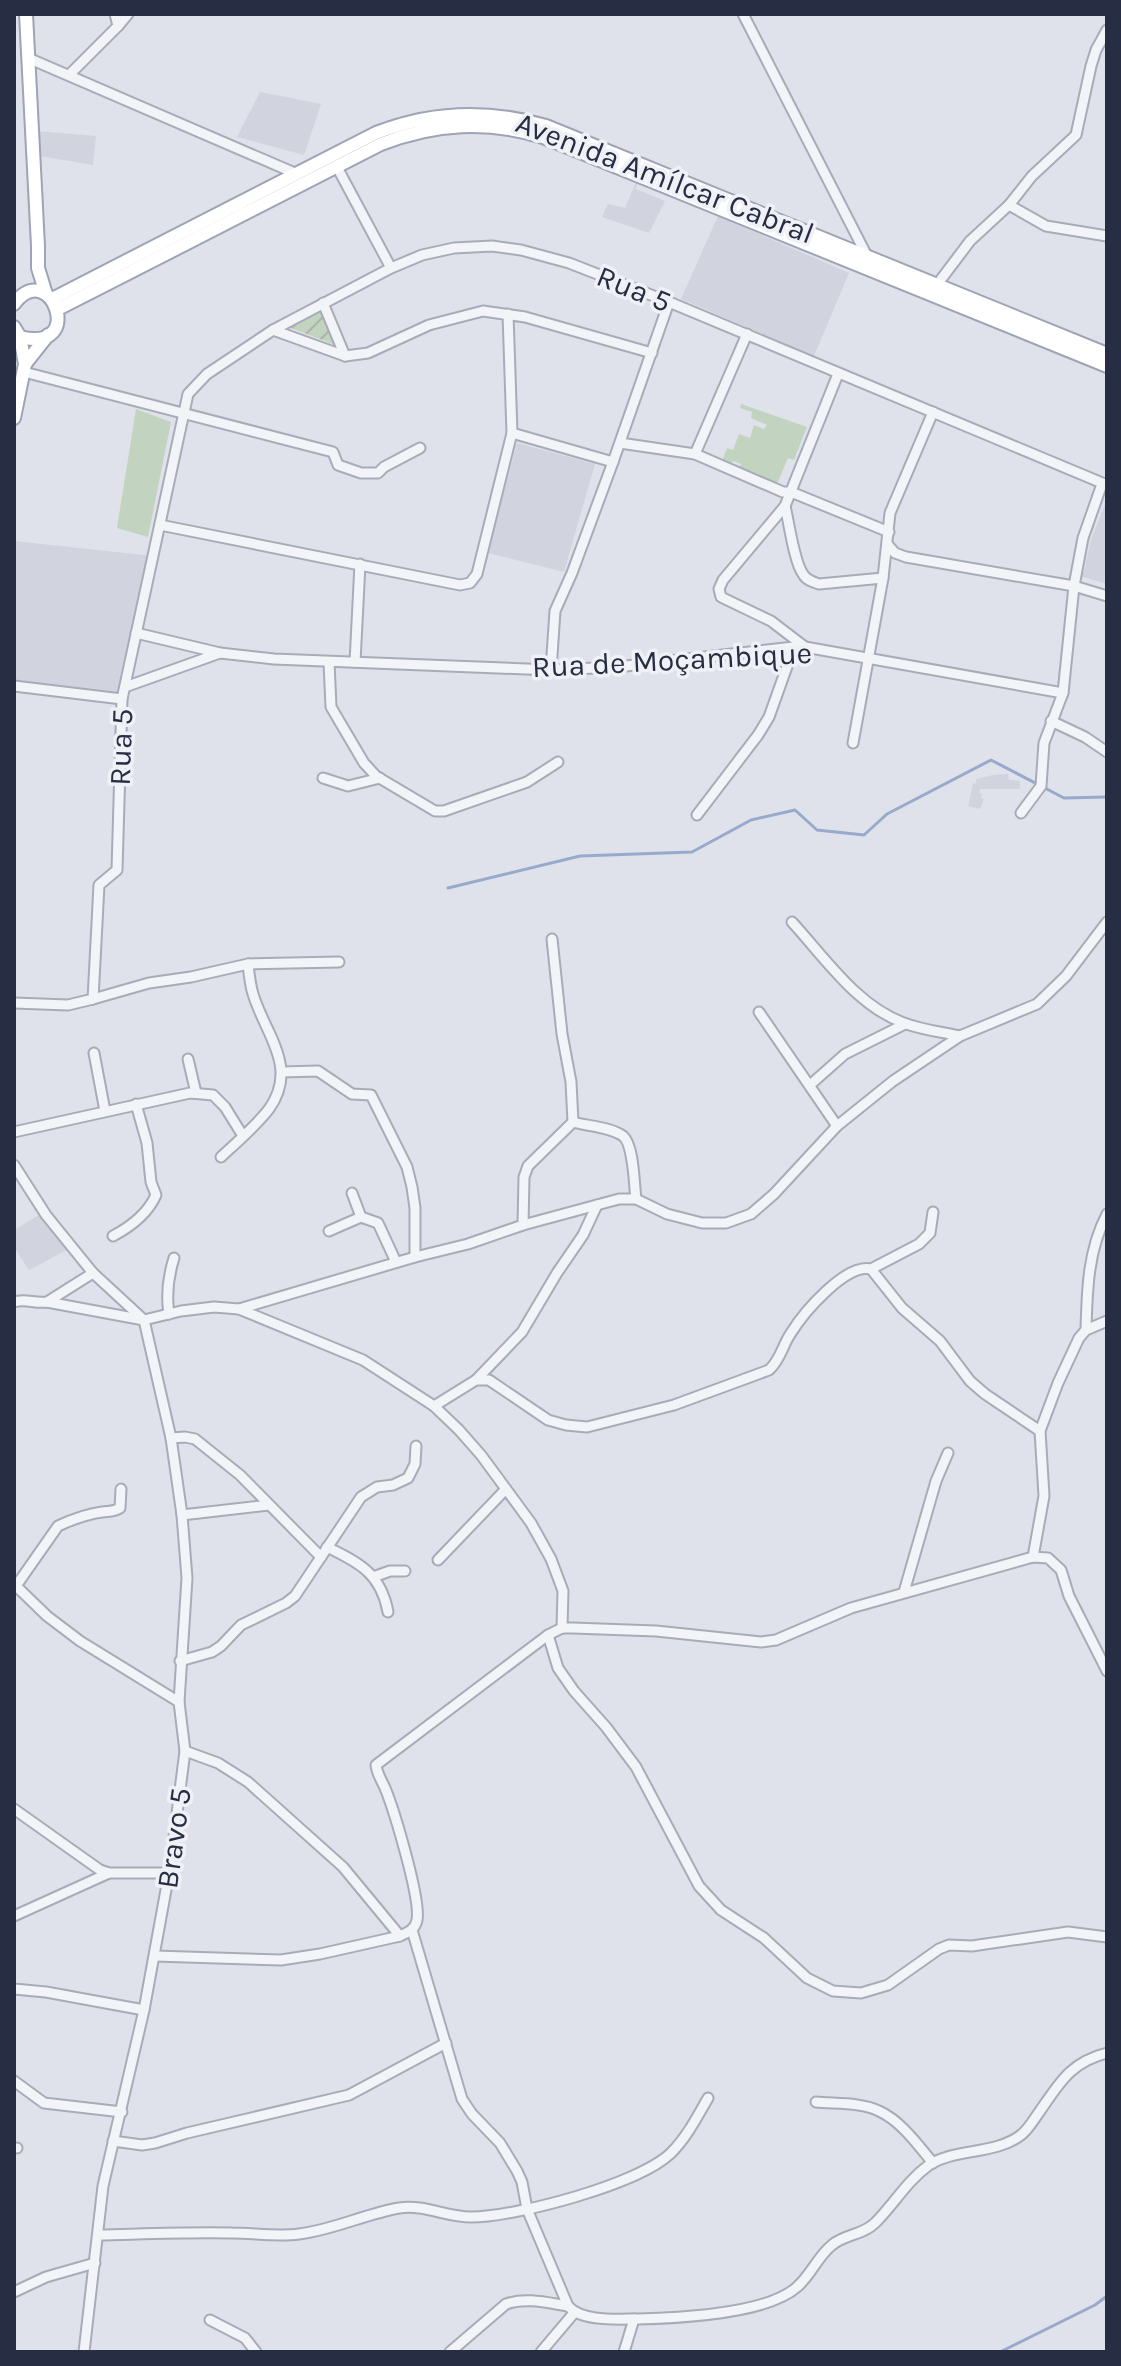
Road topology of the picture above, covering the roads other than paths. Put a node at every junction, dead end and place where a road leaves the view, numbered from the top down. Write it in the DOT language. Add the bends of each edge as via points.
graph roads {
  1 [pos="26,14"];
  2 [pos="115,14"];
  3 [pos="128,14"];
  4 [pos="743,14"];
  5 [pos="118,26"];
  6 [pos="1107,30"];
  7 [pos="28,58"];
  8 [pos="69,75"];
  9 [pos="337,167"];
  10 [pos="297,174"];
  11 [pos="1009,205"];
  12 [pos="1107,236"];
  13 [pos="867,256"];
  14 [pos="38,268"];
  15 [pos="391,268"];
  16 [pos="936,286"];
  17 [pos="18,299"];
  18 [pos="52,300"];
  19 [pos="669,302"];
  20 [pos="323,303"];
  21 [pos="508,314"];
  22 [pos="273,330"];
  23 [pos="49,334"];
  24 [pos="747,334"];
  25 [pos="16,338"];
  26 [pos="652,353"];
  27 [pos="1107,354"];
  28 [pos="345,356"];
  29 [pos="1107,366"];
  30 [pos="25,368"];
  31 [pos="838,374"];
  32 [pos="183,412"];
  33 [pos="933,412"];
  34 [pos="14,418"];
  35 [pos="512,433"];
  36 [pos="620,443"];
  37 [pos="420,448"];
  38 [pos="695,454"];
  39 [pos="613,462"];
  40 [pos="1105,484"];
  41 [pos="791,492"];
  42 [pos="785,506"];
  43 [pos="160,525"];
  44 [pos="889,532"];
  45 [pos="888,545"];
  46 [pos="360,564"];
  47 [pos="883,578"];
  48 [pos="1074,586"];
  49 [pos="1107,596"];
  50 [pos="136,633"];
  51 [pos="799,647"];
  52 [pos="220,653"];
  53 [pos="868,657"];
  54 [pos="329,662"];
  55 [pos="355,662"];
  56 [pos="551,670"];
  57 [pos="14,686"];
  58 [pos="125,687"];
  59 [pos="1063,693"];
  60 [pos="122,699"];
  61 [pos="1051,721"];
  62 [pos="853,743"];
  63 [pos="1107,752"];
  64 [pos="558,762"];
  65 [pos="323,778"];
  66 [pos="380,778"];
  67 [pos="1021,813"];
  68 [pos="697,815"];
  69 [pos="792,922"];
  70 [pos="1107,922"];
  71 [pos="552,939"];
  72 [pos="339,962"];
  73 [pos="248,964"];
  74 [pos="93,999"];
  75 [pos="14,1003"];
  76 [pos="759,1012"];
  77 [pos="905,1024"];
  78 [pos="960,1036"];
  79 [pos="94,1053"];
  80 [pos="188,1059"];
  81 [pos="282,1072"];
  82 [pos="810,1085"];
  83 [pos="196,1093"];
  84 [pos="136,1104"];
  85 [pos="105,1111"];
  86 [pos="573,1122"];
  87 [pos="837,1126"];
  88 [pos="14,1132"];
  89 [pos="243,1136"];
  90 [pos="221,1157"];
  91 [pos="14,1165"];
  92 [pos="352,1193"];
  93 [pos="636,1199"];
  94 [pos="597,1205"];
  95 [pos="933,1212"];
  96 [pos="1107,1214"];
  97 [pos="361,1217"];
  98 [pos="523,1225"];
  99 [pos="329,1231"];
  100 [pos="113,1236"];
  101 [pos="415,1257"];
  102 [pos="174,1258"];
  103 [pos="396,1262"];
  104 [pos="871,1269"];
  105 [pos="93,1273"];
  106 [pos="14,1302"];
  107 [pos="47,1302"];
  108 [pos="239,1309"];
  109 [pos="169,1314"];
  110 [pos="144,1320"];
  111 [pos="1107,1321"];
  112 [pos="1086,1330"];
  113 [pos="476,1380"];
  114 [pos="434,1406"];
  115 [pos="1040,1431"];
  116 [pos="171,1438"];
  117 [pos="416,1446"];
  118 [pos="948,1453"];
  119 [pos="121,1489"];
  120 [pos="505,1490"];
  121 [pos="269,1505"];
  122 [pos="182,1515"];
  123 [pos="324,1552"];
  124 [pos="1033,1557"];
  125 [pos="438,1560"];
  126 [pos="405,1571"];
  127 [pos="373,1577"];
  128 [pos="15,1585"];
  129 [pos="904,1592"];
  130 [pos="388,1612"];
  131 [pos="562,1628"];
  132 [pos="548,1635"];
  133 [pos="180,1661"];
  134 [pos="1107,1671"];
  135 [pos="179,1702"];
  136 [pos="185,1751"];
  137 [pos="14,1809"];
  138 [pos="109,1873"];
  139 [pos="169,1873"];
  140 [pos="14,1916"];
  141 [pos="412,1930"];
  142 [pos="400,1936"];
  143 [pos="1107,1937"];
  144 [pos="155,1956"];
  145 [pos="14,1989"];
  146 [pos="144,2010"];
  147 [pos="446,2043"];
  148 [pos="1107,2053"];
  149 [pos="14,2081"];
  150 [pos="708,2098"];
  151 [pos="816,2102"];
  152 [pos="122,2112"];
  153 [pos="113,2141"];
  154 [pos="933,2163"];
  155 [pos="527,2209"];
  156 [pos="99,2235"];
  157 [pos="95,2263"];
  158 [pos="14,2292"];
  159 [pos="571,2310"];
  160 [pos="634,2319"];
  161 [pos="210,2320"];
  162 [pos="84,2352"];
  163 [pos="256,2352"];
  164 [pos="450,2352"];
  165 [pos="541,2352"];
  166 [pos="624,2352"];
  1 -- 7 [label="main road"];
  2 -- 5 [label="street"];
  3 -- 5 [label="street"];
  4 -- 13 [label="street"];
  5 -- 8 [label="street"];
  6 -- 11 [label="street" via="1091,66 1076,135"];
  7 -- 8 [label="street"];
  7 -- 14 [label="main road"];
  8 -- 10 [label="street"];
  9 -- 15 [label="street"];
  9 -- 18 [label="main road, Avenida Amílcar Cabral"];
  9 -- 29 [label="main road, Avenida Amílcar Cabral" via="423,130 459,125 519,130"];
  10 -- 13 [label="main road, Avenida Amílcar Cabral" via="376,133 415,120 504,116 546,126"];
  10 -- 18 [label="main road, Avenida Amílcar Cabral"];
  11 -- 12 [label="street" via="1046,226"];
  11 -- 16 [label="street" via="970,241"];
  13 -- 16 [label="main road, Avenida Amílcar Cabral"];
  14 -- 17 [label="main road"];
  14 -- 18 [label="main road"];
  15 -- 19 [label="street, Rua 5" via="454,248 492,246 569,263"];
  15 -- 20 [label="street, Rua 5"];
  16 -- 27 [label="main road, Avenida Amílcar Cabral"];
  17 -- 18 [label="main road" via="36,291"];
  18 -- 23 [label="main road" via="57,324"];
  19 -- 24 [label="street, Rua 5"];
  19 -- 26 [label="street"];
  20 -- 22 [label="street, Rua 5"];
  20 -- 28 [label="street"];
  21 -- 26 [label="street"];
  21 -- 28 [label="street" via="483,311 445,320 368,353"];
  21 -- 35 [label="street"];
  22 -- 28 [label="street"];
  22 -- 32 [label="street, Rua 5" via="196,383"];
  23 -- 25 [label="main road" via="33,340"];
  23 -- 30 [label="main road"];
  24 -- 31 [label="street, Rua 5"];
  24 -- 38 [label="street"];
  25 -- 30 [label="main road"];
  26 -- 36 [label="street"];
  30 -- 32 [label="street"];
  30 -- 34 [label="main road"];
  31 -- 33 [label="street, Rua 5"];
  31 -- 41 [label="street"];
  32 -- 37 [label="street" via="333,452 338,465 361,473 378,473"];
  32 -- 43 [label="street, Rua 5"];
  33 -- 40 [label="street, Rua 5"];
  33 -- 44 [label="street" via="890,513"];
  35 -- 39 [label="street"];
  35 -- 46 [label="street" via="477,574 470,583"];
  36 -- 38 [label="street"];
  36 -- 39 [label="street"];
  38 -- 41 [label="street"];
  39 -- 56 [label="street" via="555,611"];
  40 -- 48 [label="street" via="1083,538"];
  41 -- 42 [label="street"];
  41 -- 44 [label="street"];
  42 -- 47 [label="street" via="799,565 810,581"];
  42 -- 51 [label="street" via="723,580 719,593 771,621"];
  43 -- 46 [label="street"];
  43 -- 50 [label="street, Rua 5"];
  44 -- 45 [label="street"];
  45 -- 47 [label="street"];
  45 -- 48 [label="street" via="906,557"];
  46 -- 55 [label="street"];
  47 -- 53 [label="street"];
  48 -- 49 [label="street"];
  48 -- 59 [label="street"];
  50 -- 52 [label="street, Rua de Moçambique"];
  50 -- 58 [label="street, Rua 5"];
  51 -- 53 [label="street, Rua de Moçambique"];
  51 -- 56 [label="street, Rua de Moçambique"];
  51 -- 68 [label="street" via="764,726"];
  52 -- 54 [label="street, Rua de Moçambique"];
  52 -- 58 [label="street"];
  53 -- 59 [label="street, Rua de Moçambique"];
  53 -- 62 [label="street"];
  54 -- 55 [label="street, Rua de Moçambique"];
  54 -- 66 [label="street" via="331,707 364,763"];
  55 -- 56 [label="street, Rua de Moçambique"];
  57 -- 60 [label="street"];
  58 -- 60 [label="street, Rua 5"];
  59 -- 61 [label="street"];
  60 -- 74 [label="street, Rua 5" via="117,870 99,885"];
  61 -- 63 [label="street"];
  61 -- 67 [label="street" via="1041,786"];
  64 -- 66 [label="street" via="527,782 444,811 425,806"];
  65 -- 66 [label="street" via="348,786"];
  69 -- 77 [label="street" via="866,1001"];
  70 -- 78 [label="street" via="1037,1004"];
  71 -- 86 [label="street"];
  72 -- 73 [label="street"];
  73 -- 74 [label="street"];
  73 -- 81 [label="street" via="253,994"];
  74 -- 75 [label="street" via="68,1005"];
  76 -- 82 [label="street"];
  77 -- 78 [label="street"];
  77 -- 82 [label="street" via="845,1054"];
  78 -- 87 [label="street"];
  79 -- 85 [label="street"];
  80 -- 83 [label="street"];
  81 -- 89 [label="street" via="271,1107"];
  81 -- 101 [label="street" via="318,1071 352,1094 371,1095 407,1167 415,1208"];
  82 -- 87 [label="street"];
  83 -- 84 [label="street"];
  83 -- 89 [label="street" via="213,1095"];
  84 -- 85 [label="street"];
  84 -- 100 [label="street" via="156,1195 127,1229"];
  85 -- 88 [label="street"];
  86 -- 93 [label="street" via="615,1132 629,1143"];
  86 -- 98 [label="street" via="528,1166"];
  87 -- 93 [label="street" via="751,1214 726,1223 702,1223"];
  89 -- 90 [label="street"];
  91 -- 105 [label="street"];
  92 -- 97 [label="street"];
  93 -- 94 [label="street"];
  94 -- 98 [label="street"];
  94 -- 113 [label="street" via="522,1332"];
  95 -- 104 [label="street" via="930,1233 919,1244"];
  96 -- 112 [label="street" via="1091,1258"];
  97 -- 99 [label="street"];
  97 -- 103 [label="street" via="378,1223"];
  98 -- 101 [label="street"];
  101 -- 103 [label="street"];
  102 -- 109 [label="street"];
  103 -- 108 [label="street"];
  104 -- 113 [label="street" via="856,1270 826,1291 792,1331 769,1370 674,1405 587,1427 566,1425 548,1420 489,1380"];
  104 -- 115 [label="street" via="902,1308 940,1341 970,1381"];
  105 -- 107 [label="street"];
  105 -- 110 [label="street"];
  106 -- 107 [label="street"];
  107 -- 110 [label="street"];
  108 -- 109 [label="street"];
  108 -- 114 [label="street" via="363,1360"];
  109 -- 110 [label="street"];
  110 -- 116 [label="street, Bravo 5"];
  111 -- 112 [label="street"];
  112 -- 115 [label="street"];
  113 -- 114 [label="street"];
  114 -- 120 [label="street" via="481,1455"];
  115 -- 124 [label="street" via="1044,1496"];
  116 -- 121 [label="street" via="195,1439"];
  116 -- 122 [label="street, Bravo 5"];
  117 -- 123 [label="street" via="408,1478 361,1497"];
  118 -- 129 [label="street"];
  119 -- 128 [label="street" via="117,1510 58,1526"];
  120 -- 125 [label="street"];
  120 -- 131 [label="street" via="551,1559 563,1591"];
  121 -- 122 [label="street"];
  121 -- 123 [label="street"];
  122 -- 133 [label="street, Bravo 5" via="187,1578"];
  123 -- 127 [label="street" via="357,1563"];
  123 -- 133 [label="street" via="286,1603 241,1625 212,1652"];
  124 -- 129 [label="street"];
  124 -- 134 [label="street" via="1048,1558 1061,1570"];
  126 -- 127 [label="street"];
  127 -- 130 [label="street"];
  128 -- 135 [label="street" via="80,1641"];
  129 -- 131 [label="street" via="761,1642"];
  131 -- 132 [label="street"];
  132 -- 141 [label="street" via="376,1765 414,1891 417,1922"];
  132 -- 143 [label="street" via="558,1668 636,1767 699,1886 721,1910 764,1938 807,1978 833,1991 861,1993 888,1985 949,1945 1068,1932"];
  133 -- 135 [label="street, Bravo 5"];
  135 -- 136 [label="street, Bravo 5"];
  136 -- 139 [label="street, Bravo 5"];
  136 -- 142 [label="street" via="248,1782 343,1867"];
  137 -- 138 [label="street"];
  138 -- 139 [label="street"];
  138 -- 140 [label="street"];
  139 -- 144 [label="street, Bravo 5"];
  141 -- 142 [label="street"];
  141 -- 147 [label="street"];
  142 -- 144 [label="street" via="281,1960"];
  144 -- 146 [label="street, Bravo 5"];
  145 -- 146 [label="street"];
  146 -- 152 [label="street, Bravo 5"];
  147 -- 153 [label="street" via="349,2095 155,2143"];
  147 -- 155 [label="street" via="466,2107 506,2152 522,2182"];
  148 -- 154 [label="street" via="1072,2068 1024,2133 1006,2144"];
  149 -- 152 [label="street" via="44,2103"];
  150 -- 155 [label="street" via="691,2130 669,2155 648,2168 593,2191"];
  151 -- 154 [label="street" via="878,2110 905,2130"];
  152 -- 153 [label="street, Bravo 5"];
  153 -- 156 [label="street, Bravo 5"];
  154 -- 160 [label="street" via="874,2224 837,2240 797,2287 775,2301"];
  155 -- 156 [label="street" via="471,2217 400,2208 288,2235"];
  155 -- 159 [label="street"];
  156 -- 157 [label="street, Bravo 5"];
  157 -- 158 [label="street"];
  157 -- 162 [label="street, Bravo 5"];
  159 -- 160 [label="street"];
  159 -- 164 [label="street" via="517,2300"];
  159 -- 165 [label="street"];
  160 -- 166 [label="street"];
  161 -- 163 [label="street" via="245,2338"];
}
